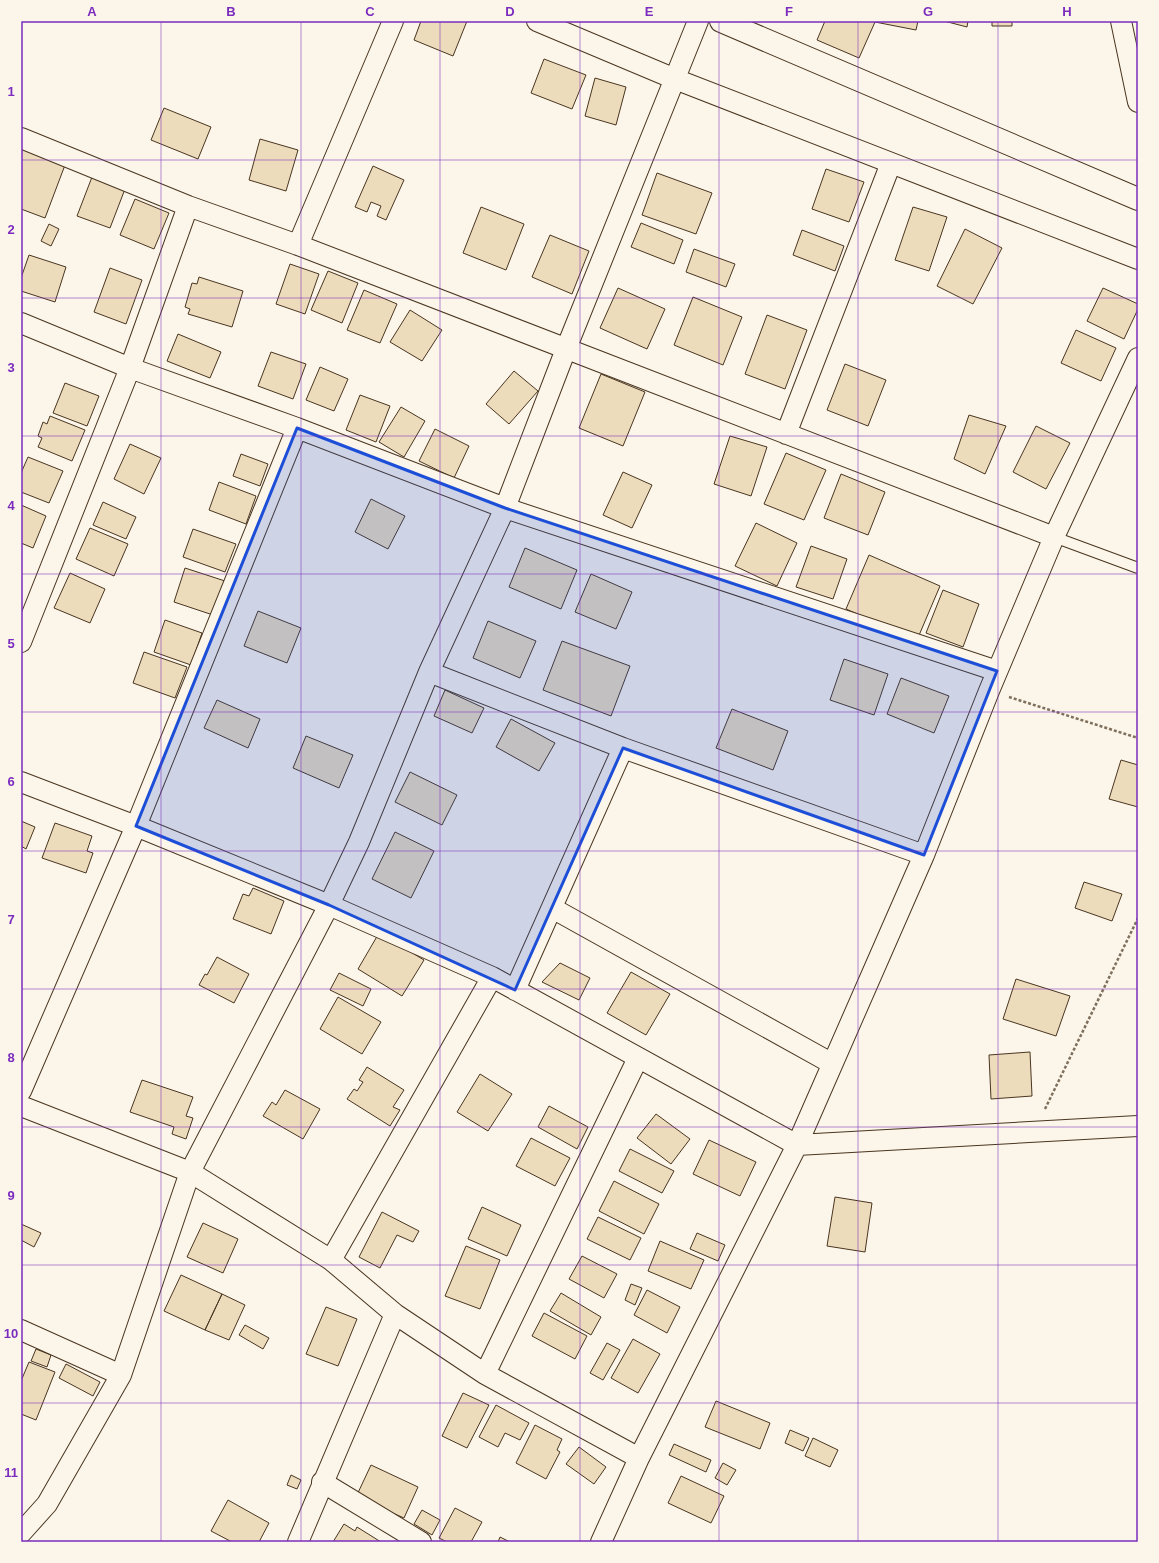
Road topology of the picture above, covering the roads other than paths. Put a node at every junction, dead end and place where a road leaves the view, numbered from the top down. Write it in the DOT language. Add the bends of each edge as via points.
graph roads {
  1 [pos="393,21"];
  2 [pos="537,21"];
  3 [pos="698,21"];
  4 [pos="721,21"];
  5 [pos="1121,21"];
  6 [pos="750,26"];
  7 [pos="675,79"];
  8 [pos="1138,102"];
  9 [pos="21,138"];
  10 [pos="891,163"];
  11 [pos="1138,199"];
  12 [pos="188,206"];
  13 [pos="298,245"];
  14 [pos="1138,259"];
  15 [pos="21,323"];
  16 [pos="566,349"];
  17 [pos="1138,358"];
  18 [pos="130,368"];
  19 [pos="297,428"];
  20 [pos="786,434"];
  21 [pos="505,508"];
  22 [pos="1054,537"];
  23 [pos="1138,568"];
  24 [pos="21,642"];
  25 [pos="429,672"];
  26 [pos="997,672"];
  27 [pos="623,748"];
  28 [pos="21,782"];
  29 [pos="136,826"];
  30 [pos="924,855"];
  31 [pos="329,905"];
  32 [pos="552,908"];
  33 [pos="492,978"];
  34 [pos="515,990"];
  35 [pos="638,1058"];
  36 [pos="831,1063"];
  37 [pos="21,1091"];
  38 [pos="21,1106"];
  39 [pos="1138,1126"];
  40 [pos="797,1145"];
  41 [pos="190,1172"];
  42 [pos="331,1260"];
  43 [pos="395,1314"];
  44 [pos="21,1330"];
  45 [pos="484,1374"];
  46 [pos="121,1375"];
  47 [pos="639,1458"];
  48 [pos="322,1482"];
  49 [pos="21,1533"];
  50 [pos="298,1542"];
  51 [pos="421,1542"];
  52 [pos="601,1542"];
  1 -- 13 [label="street"];
  2 -- 7 [label="street"];
  3 -- 7 [label="street"];
  4 -- 6 [label="street"];
  5 -- 8 [label="street"];
  6 -- 11 [label="street"];
  7 -- 10 [label="street"];
  7 -- 16 [label="street"];
  9 -- 12 [label="street"];
  10 -- 14 [label="street"];
  10 -- 20 [label="street"];
  12 -- 13 [label="street"];
  12 -- 18 [label="street"];
  13 -- 16 [label="street"];
  15 -- 18 [label="street"];
  16 -- 20 [label="street"];
  16 -- 21 [label="street"];
  17 -- 22 [label="street"];
  18 -- 19 [label="street"];
  18 -- 24 [label="street"];
  19 -- 21 [label="street"];
  19 -- 29 [label="street"];
  20 -- 22 [label="street"];
  21 -- 25 [label="street"];
  21 -- 26 [label="street"];
  22 -- 23 [label="lane"];
  22 -- 26 [label="street"];
  25 -- 27 [label="street"];
  25 -- 31 [label="street" via="359,842"];
  26 -- 30 [label="street"];
  27 -- 30 [label="street"];
  27 -- 32 [label="street"];
  28 -- 29 [label="street"];
  29 -- 31 [label="street"];
  29 -- 37 [label="street"];
  30 -- 36 [label="street"];
  31 -- 33 [label="street"];
  31 -- 41 [label="street"];
  32 -- 34 [label="street"];
  32 -- 36 [label="street"];
  33 -- 34 [label="street"];
  33 -- 42 [label="street"];
  34 -- 35 [label="street"];
  35 -- 40 [label="street"];
  35 -- 45 [label="street"];
  36 -- 40 [label="street"];
  38 -- 41 [label="street"];
  39 -- 40 [label="street"];
  40 -- 47 [label="street"];
  41 -- 42 [label="street"];
  41 -- 46 [label="street"];
  42 -- 43 [label="street"];
  43 -- 45 [label="street"];
  43 -- 48 [label="street"];
  44 -- 46 [label="street"];
  45 -- 47 [label="street"];
  46 -- 49 [label="street" via="47,1504"];
  47 -- 52 [label="street"];
  48 -- 50 [label="street"];
  48 -- 51 [label="street"];
}
